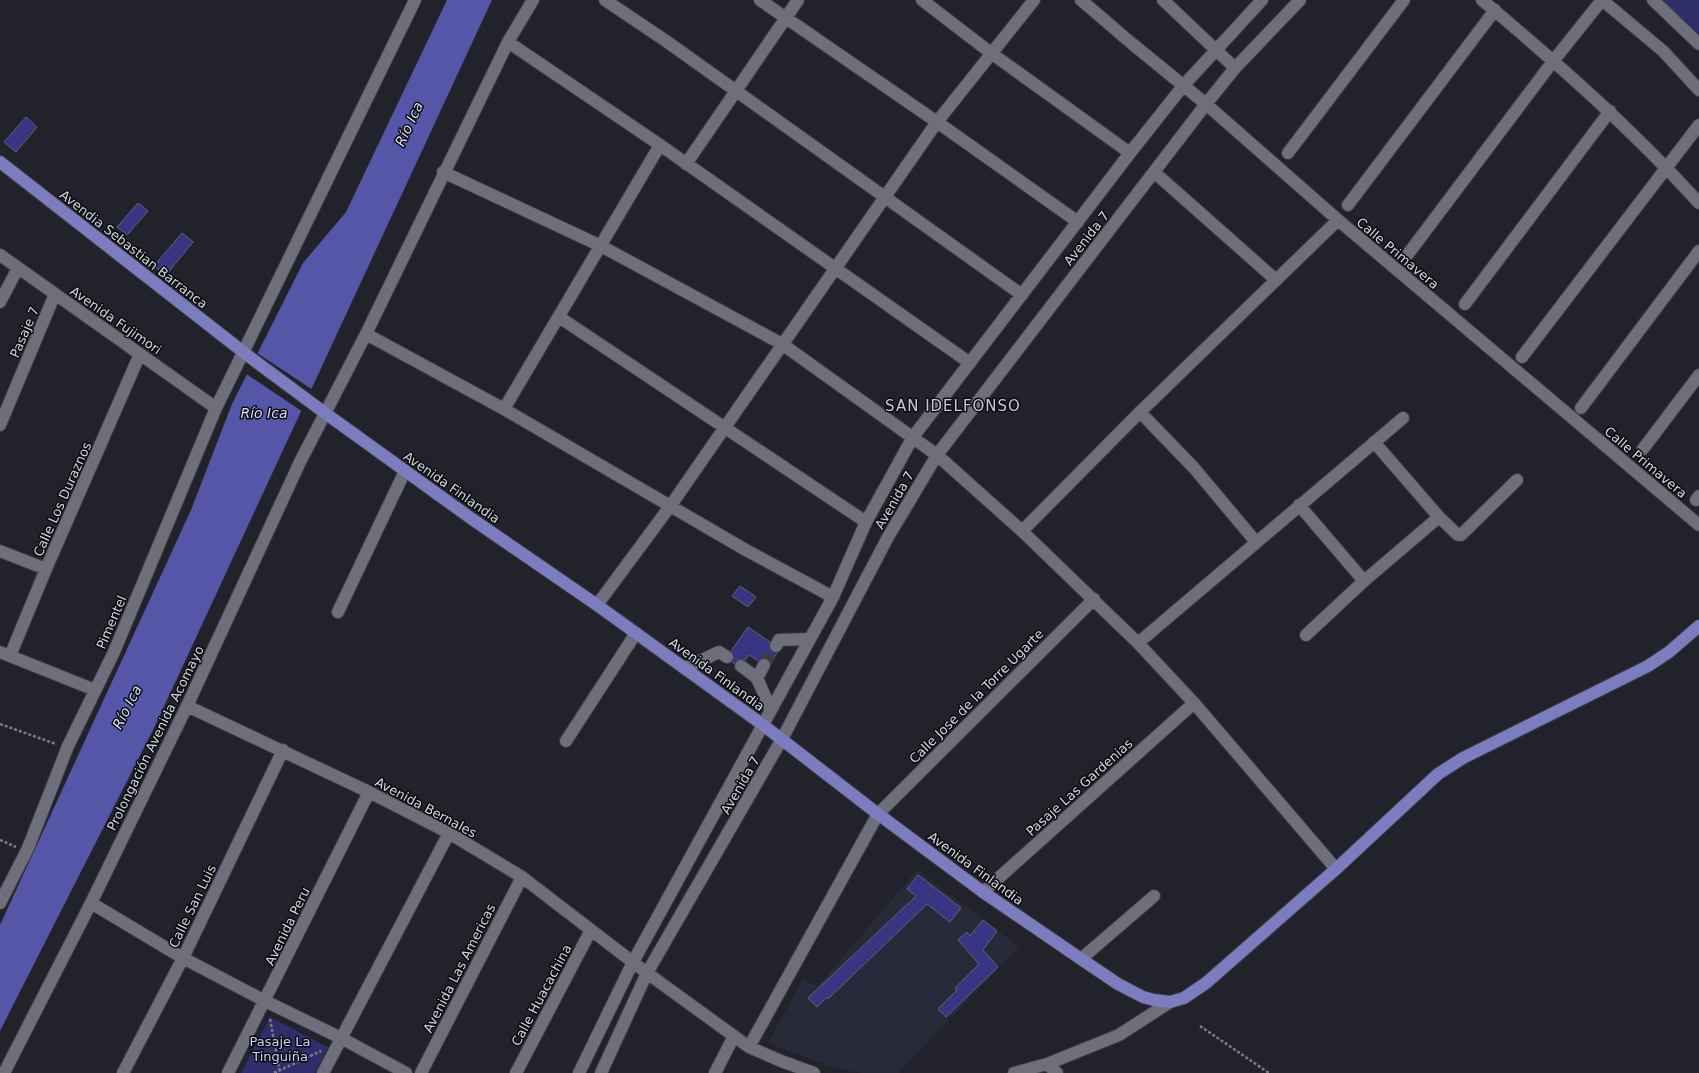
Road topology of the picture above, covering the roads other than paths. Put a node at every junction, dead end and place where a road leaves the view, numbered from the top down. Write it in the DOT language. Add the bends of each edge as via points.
graph roads {
  1 [pos="415,0"];
  2 [pos="532,0"];
  3 [pos="606,0"];
  4 [pos="760,0"];
  5 [pos="798,0"];
  6 [pos="922,0"];
  7 [pos="1034,0"];
  8 [pos="1081,0"];
  9 [pos="1163,0"];
  10 [pos="1262,0"];
  11 [pos="1300,0"];
  12 [pos="1404,0"];
  13 [pos="1482,0"];
  14 [pos="1602,0"];
  15 [pos="1653,0"];
  16 [pos="1494,10"];
  17 [pos="786,18"];
  18 [pos="508,42"];
  19 [pos="1699,44"];
  20 [pos="1216,50"];
  21 [pos="991,53"];
  22 [pos="1554,60"];
  23 [pos="1235,68"];
  24 [pos="1182,86"];
  25 [pos="1699,90"];
  26 [pos="735,91"];
  27 [pos="1206,104"];
  28 [pos="1610,110"];
  29 [pos="937,122"];
  30 [pos="1699,125"];
  31 [pos="660,145"];
  32 [pos="1130,153"];
  33 [pos="1288,153"];
  34 [pos="0,162"];
  35 [pos="686,164"];
  36 [pos="1668,168"];
  37 [pos="443,172"];
  38 [pos="1154,172"];
  39 [pos="884,197"];
  40 [pos="1699,203"];
  41 [pos="1348,205"];
  42 [pos="1338,220"];
  43 [pos="1078,222"];
  44 [pos="601,246"];
  45 [pos="1699,251"];
  46 [pos="1408,254"];
  47 [pos="0,255"];
  48 [pos="18,268"];
  49 [pos="835,268"];
  50 [pos="1276,280"];
  51 [pos="55,294"];
  52 [pos="1022,295"];
  53 [pos="0,302"];
  54 [pos="1465,304"];
  55 [pos="559,317"];
  56 [pos="366,334"];
  57 [pos="782,344"];
  58 [pos="140,354"];
  59 [pos="247,354"];
  60 [pos="1522,357"];
  61 [pos="970,363"];
  62 [pos="1699,375"];
  63 [pos="216,408"];
  64 [pos="1581,408"];
  65 [pos="504,409"];
  66 [pos="1140,412"];
  67 [pos="325,413"];
  68 [pos="1403,418"];
  69 [pos="0,425"];
  70 [pos="724,428"];
  71 [pos="913,437"];
  72 [pos="1374,442"];
  73 [pos="1643,449"];
  74 [pos="937,455"];
  75 [pos="405,471"];
  76 [pos="1517,480"];
  77 [pos="671,506"];
  78 [pos="1299,506"];
  79 [pos="1439,517"];
  80 [pos="866,522"];
  81 [pos="1699,525"];
  82 [pos="1022,531"];
  83 [pos="1256,542"];
  84 [pos="0,551"];
  85 [pos="46,569"];
  86 [pos="1364,581"];
  87 [pos="833,597"];
  88 [pos="1094,599"];
  89 [pos="597,605"];
  90 [pos="338,612"];
  91 [pos="1699,626"];
  92 [pos="636,633"];
  93 [pos="1306,634"];
  94 [pos="810,639"];
  95 [pos="1138,643"];
  96 [pos="776,646"];
  97 [pos="5,654"];
  98 [pos="727,657"];
  99 [pos="764,665"];
  100 [pos="741,666"];
  101 [pos="685,668"];
  102 [pos="757,678"];
  103 [pos="95,690"];
  104 [pos="1194,703"];
  105 [pos="187,706"];
  106 [pos="771,710"];
  107 [pos="763,724"];
  108 [pos="782,739"];
  109 [pos="566,741"];
  110 [pos="283,750"];
  111 [pos="369,792"];
  112 [pos="878,814"];
  113 [pos="449,834"];
  114 [pos="1336,869"];
  115 [pos="522,877"];
  116 [pos="982,892"];
  117 [pos="1154,896"];
  118 [pos="0,902"];
  119 [pos="91,903"];
  120 [pos="591,930"];
  121 [pos="182,958"];
  122 [pos="1081,959"];
  123 [pos="633,962"];
  124 [pos="647,973"];
  125 [pos="265,1001"];
  126 [pos="1170,1002"];
  127 [pos="734,1036"];
  128 [pos="341,1038"];
  129 [pos="749,1047"];
  130 [pos="1047,1064"];
  131 [pos="1034,1071"];
  132 [pos="4,1073"];
  133 [pos="123,1073"];
  134 [pos="228,1073"];
  135 [pos="324,1073"];
  136 [pos="406,1073"];
  137 [pos="421,1073"];
  138 [pos="516,1073"];
  139 [pos="579,1073"];
  140 [pos="601,1073"];
  141 [pos="714,1073"];
  142 [pos="814,1073"];
  143 [pos="1014,1073"];
  144 [pos="1057,1073"];
  1 -- 59 [label="street, Pimentel"];
  2 -- 18 [label="street, Prolongación Avenida Acomayo"];
  3 -- 26 [label="street"];
  4 -- 17 [label="street"];
  5 -- 17 [label="street"];
  6 -- 21 [label="street"];
  7 -- 21 [label="street"];
  8 -- 24 [label="street, Calle Primavera"];
  9 -- 20 [label="street"];
  10 -- 20 [label="street, Avenida 7"];
  11 -- 23 [label="street, Avenida 7"];
  12 -- 33 [label="street"];
  13 -- 16 [label="street"];
  14 -- 22 [label="street"];
  14 -- 25 [label="street" via="1662,51"];
  15 -- 19 [label="street"];
  16 -- 22 [label="street"];
  16 -- 41 [label="street"];
  17 -- 26 [label="street"];
  17 -- 29 [label="street"];
  18 -- 31 [label="street"];
  18 -- 37 [label="street, Prolongación Avenida Acomayo"];
  20 -- 23 [label="street"];
  20 -- 24 [label="street, Avenida 7"];
  21 -- 29 [label="street"];
  21 -- 32 [label="street"];
  22 -- 28 [label="street"];
  22 -- 46 [label="street"];
  23 -- 27 [label="street, Avenida 7"];
  24 -- 27 [label="street, Calle Primavera"];
  24 -- 32 [label="street, Avenida 7"];
  26 -- 35 [label="street"];
  26 -- 39 [label="street"];
  27 -- 38 [label="street, Avenida 7"];
  27 -- 42 [label="street, Calle Primavera"];
  28 -- 36 [label="street"];
  28 -- 54 [label="street"];
  29 -- 39 [label="street"];
  29 -- 43 [label="street"];
  30 -- 36 [label="street"];
  31 -- 35 [label="street"];
  31 -- 44 [label="street"];
  32 -- 43 [label="street, Avenida 7"];
  34 -- 59 [label="main road, Avendia Sebastian Barranca"];
  35 -- 49 [label="street"];
  36 -- 40 [label="street"];
  36 -- 60 [label="street"];
  37 -- 44 [label="street"];
  37 -- 56 [label="street, Prolongación Avenida Acomayo"];
  38 -- 50 [label="street"];
  38 -- 74 [label="street, Avenida 7"];
  39 -- 49 [label="street"];
  39 -- 52 [label="street"];
  42 -- 50 [label="street"];
  42 -- 81 [label="street, Calle Primavera"];
  43 -- 52 [label="street, Avenida 7"];
  44 -- 55 [label="street"];
  44 -- 57 [label="street"];
  45 -- 64 [label="street"];
  47 -- 48 [label="street, Avenida Fujimori"];
  48 -- 51 [label="street, Avenida Fujimori"];
  48 -- 53 [label="street"];
  49 -- 57 [label="street"];
  49 -- 61 [label="street"];
  50 -- 66 [label="street"];
  51 -- 58 [label="street, Avenida Fujimori"];
  51 -- 69 [label="street, Pasaje 7"];
  52 -- 61 [label="street, Avenida 7"];
  55 -- 65 [label="street"];
  55 -- 70 [label="street"];
  56 -- 65 [label="street"];
  56 -- 67 [label="street, Prolongación Avenida Acomayo"];
  57 -- 70 [label="street"];
  57 -- 71 [label="street"];
  58 -- 63 [label="street, Avenida Fujimori"];
  58 -- 85 [label="street, Calle Los Duraznos"];
  59 -- 63 [label="street, Pimentel"];
  59 -- 67 [label="main road, Avenida Finlandia"];
  61 -- 71 [label="street, Avenida 7"];
  62 -- 73 [label="street"];
  63 -- 103 [label="street, Pimentel" via="114,652"];
  65 -- 77 [label="street"];
  66 -- 82 [label="street"];
  66 -- 83 [label="street" via="1194,468"];
  67 -- 75 [label="main road, Avenida Finlandia"];
  67 -- 105 [label="street, Prolongación Avenida Acomayo"];
  68 -- 72 [label="street"];
  70 -- 77 [label="street"];
  70 -- 80 [label="street"];
  71 -- 74 [label="street"];
  71 -- 80 [label="street, Avenida 7"];
  72 -- 78 [label="street"];
  72 -- 79 [label="street"];
  74 -- 82 [label="street"];
  74 -- 108 [label="street, Avenida 7" via="888,537"];
  75 -- 89 [label="main road, Avenida Finlandia"];
  75 -- 90 [label="street"];
  76 -- 79 [label="street" via="1461,534 1456,533"];
  77 -- 87 [label="street"];
  77 -- 89 [label="street"];
  78 -- 83 [label="street"];
  78 -- 86 [label="street"];
  79 -- 86 [label="street"];
  80 -- 87 [label="street, Avenida 7"];
  82 -- 88 [label="street"];
  83 -- 95 [label="street"];
  84 -- 85 [label="street"];
  85 -- 97 [label="street, Calle Los Duraznos"];
  86 -- 93 [label="street"];
  87 -- 94 [label="street, Avenida 7"];
  88 -- 95 [label="street"];
  88 -- 112 [label="street, Calle Jose de la Torre Ugarte"];
  89 -- 92 [label="main road, Avenida Finlandia"];
  91 -- 114 [label="main road" via="1648,666 1463,758 1438,774"];
  92 -- 101 [label="main road, Avenida Finlandia"];
  92 -- 109 [label="street"];
  94 -- 96 [label="street" via="779,640"];
  94 -- 106 [label="street, Avenida 7"];
  95 -- 104 [label="street"];
  97 -- 103 [label="street"];
  98 -- 101 [label="street" via="719,652"];
  99 -- 102 [label="street"];
  100 -- 102 [label="street"];
  101 -- 107 [label="main road, Avenida Finlandia"];
  102 -- 106 [label="street"];
  103 -- 118 [label="street, Pimentel" via="67,748 28,848"];
  104 -- 114 [label="street"];
  104 -- 116 [label="street, Pasaje Las Gardenias"];
  105 -- 110 [label="street, Avenida Bernales"];
  105 -- 119 [label="street, Prolongación Avenida Acomayo"];
  106 -- 107 [label="street, Avenida 7"];
  107 -- 108 [label="main road, Avenida Finlandia"];
  107 -- 123 [label="street, Avenida 7"];
  108 -- 112 [label="main road, Avenida Finlandia"];
  108 -- 124 [label="street, Avenida 7"];
  110 -- 111 [label="street, Avenida Bernales"];
  110 -- 121 [label="street, Calle San Luis"];
  111 -- 113 [label="street, Avenida Bernales"];
  111 -- 125 [label="street, Avenida Peru"];
  112 -- 116 [label="main road, Avenida Finlandia"];
  112 -- 129 [label="street, Calle Jose de la Torre Ugarte"];
  113 -- 115 [label="street, Avenida Bernales"];
  113 -- 128 [label="street"];
  114 -- 126 [label="main road" via="1206,983 1184,998"];
  115 -- 120 [label="street, Avenida Bernales"];
  115 -- 137 [label="street, Avenida Las Americas"];
  116 -- 122 [label="main road, Avenida Finlandia"];
  117 -- 122 [label="street"];
  119 -- 121 [label="street"];
  119 -- 132 [label="street, Prolongación Avenida Acomayo"];
  120 -- 123 [label="street, Avenida Bernales"];
  120 -- 138 [label="street, Calle Huacachina"];
  121 -- 125 [label="street"];
  121 -- 133 [label="street, Calle San Luis"];
  122 -- 126 [label="main road, Avenida Finlandia" via="1143,997"];
  123 -- 124 [label="street, Avenida Bernales"];
  123 -- 139 [label="street, Avenida 7"];
  124 -- 127 [label="street, Avenida Bernales"];
  124 -- 140 [label="street, Avenida 7"];
  125 -- 128 [label="street"];
  125 -- 134 [label="street, Avenida Peru"];
  126 -- 130 [label="street" via="1119,1035"];
  127 -- 129 [label="street, Avenida Bernales"];
  127 -- 141 [label="street"];
  128 -- 135 [label="street"];
  128 -- 136 [label="street"];
  129 -- 142 [label="street, Avenida Bernales" via="781,1062"];
  130 -- 131 [label="street"];
  130 -- 144 [label="street"];
  131 -- 143 [label="street"];
}
